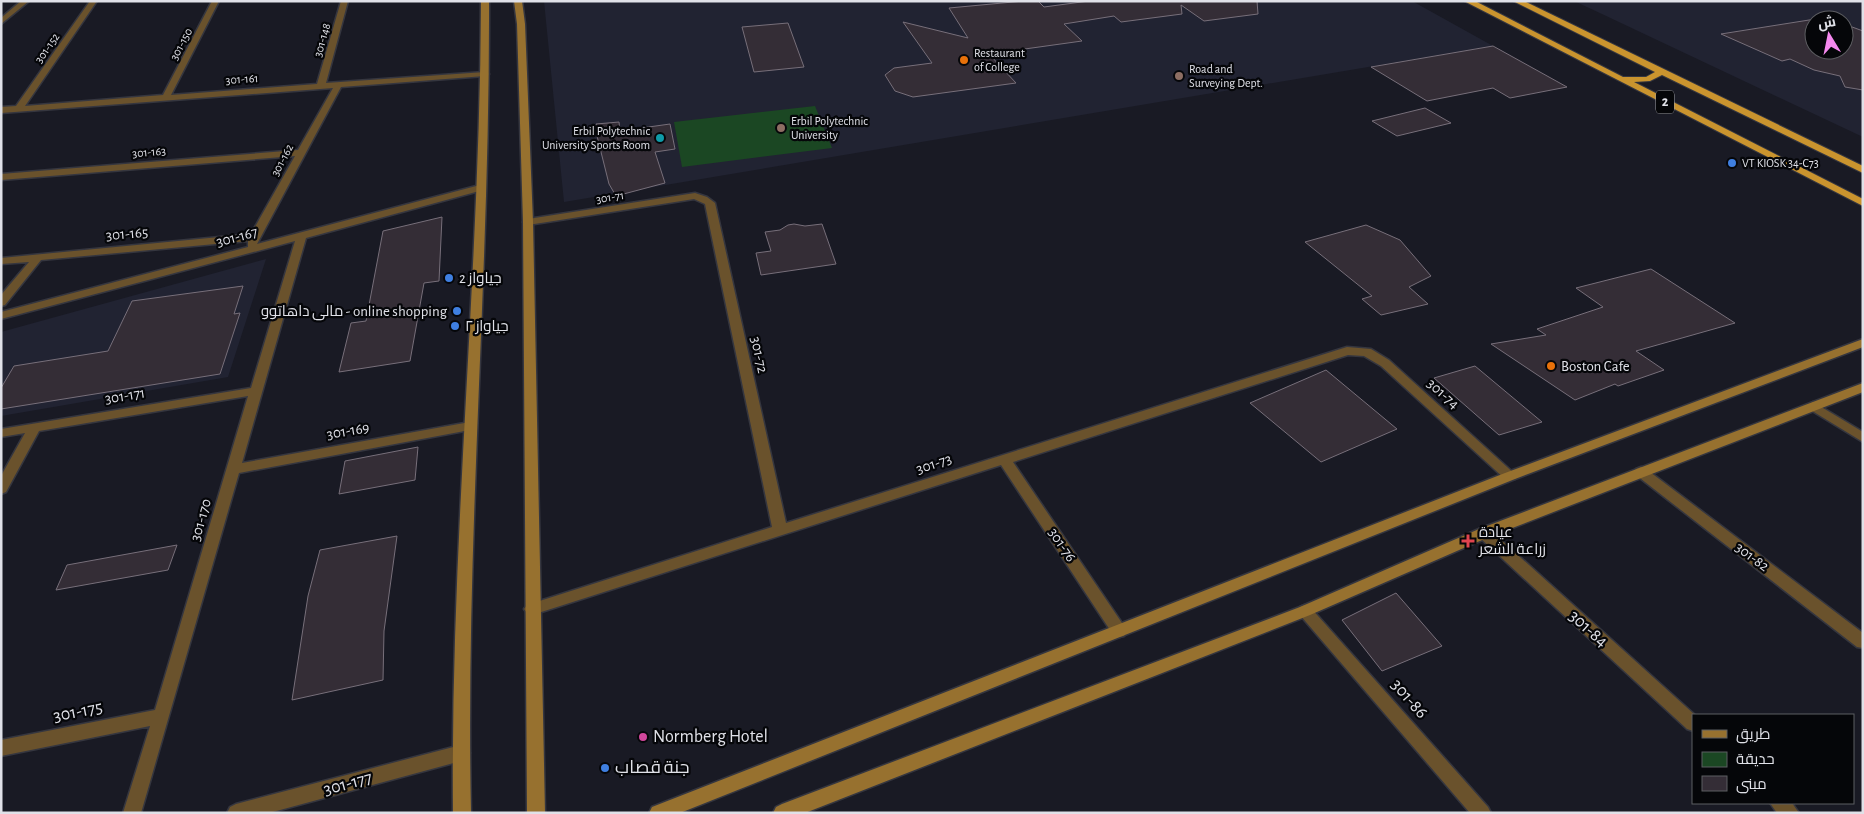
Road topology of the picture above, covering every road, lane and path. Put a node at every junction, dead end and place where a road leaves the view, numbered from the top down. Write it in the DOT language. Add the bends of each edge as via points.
graph roads {
  1 [pos="26,1"];
  2 [pos="94,1"];
  3 [pos="216,1"];
  4 [pos="345,1"];
  5 [pos="485,1"];
  6 [pos="518,1"];
  7 [pos="1468,1"];
  8 [pos="1517,1"];
  9 [pos="1,22"];
  10 [pos="1659,70"];
  11 [pos="485,74"];
  12 [pos="1618,78"];
  13 [pos="338,84"];
  14 [pos="321,86"];
  15 [pos="166,97"];
  16 [pos="18,108"];
  17 [pos="1,110"];
  18 [pos="300,153"];
  19 [pos="1863,170"];
  20 [pos="1,178"];
  21 [pos="480,188"];
  22 [pos="695,196"];
  23 [pos="1863,203"];
  24 [pos="528,222"];
  25 [pos="302,235"];
  26 [pos="255,237"];
  27 [pos="251,249"];
  28 [pos="38,257"];
  29 [pos="1,261"];
  30 [pos="1,304"];
  31 [pos="1,316"];
  32 [pos="1863,343"];
  33 [pos="1347,351"];
  34 [pos="1863,387"];
  35 [pos="255,391"];
  36 [pos="1813,406"];
  37 [pos="470,426"];
  38 [pos="35,428"];
  39 [pos="1,433"];
  40 [pos="1863,438"];
  41 [pos="1004,459"];
  42 [pos="233,469"];
  43 [pos="1641,472"];
  44 [pos="1510,476"];
  45 [pos="1,489"];
  46 [pos="780,530"];
  47 [pos="1484,533"];
  48 [pos="532,609"];
  49 [pos="1305,611"];
  50 [pos="1118,631"];
  51 [pos="1863,642"];
  52 [pos="162,716"];
  53 [pos="1692,723"];
  54 [pos="1,748"];
  55 [pos="461,754"];
  56 [pos="1780,804"];
  57 [pos="132,813"];
  58 [pos="236,813"];
  59 [pos="462,813"];
  60 [pos="536,813"];
  61 [pos="658,813"];
  62 [pos="782,813"];
  63 [pos="1482,813"];
  64 [pos="1790,813"];
  1 -- 9 [label="street"];
  2 -- 16 [label="street, 301-152"];
  3 -- 15 [label="street, 301-150"];
  4 -- 14 [label="street, 301-148"];
  5 -- 11 [label="main road"];
  6 -- 24 [label="main road"];
  7 -- 12 [label="highway, 2"];
  8 -- 10 [label="highway, 2"];
  10 -- 12 [label="highway" via="1657,76 1648,79"];
  10 -- 19 [label="highway, 2"];
  11 -- 13 [label="street, 301-161"];
  11 -- 21 [label="main road"];
  12 -- 23 [label="highway, 2"];
  13 -- 14 [label="street, 301-161"];
  13 -- 18 [label="street, 301-162"];
  14 -- 15 [label="street, 301-161"];
  15 -- 16 [label="street, 301-161"];
  16 -- 17 [label="street, 301-161"];
  18 -- 20 [label="street, 301-163"];
  18 -- 26 [label="street, 301-162"];
  21 -- 25 [label="street, 301-167"];
  21 -- 37 [label="main road"];
  22 -- 24 [label="street, 301-71"];
  22 -- 46 [label="street, 301-72" via="710,203"];
  24 -- 48 [label="main road"];
  25 -- 27 [label="street, 301-167"];
  25 -- 35 [label="street, 301-170"];
  26 -- 27 [label="street, 301-162"];
  26 -- 28 [label="street, 301-165"];
  27 -- 31 [label="street, 301-167"];
  28 -- 29 [label="street, 301-165"];
  28 -- 30 [label="street"];
  32 -- 44 [label="main road"];
  33 -- 41 [label="street, 301-73"];
  33 -- 44 [label="street, 301-74" via="1367,352 1385,364"];
  34 -- 36 [label="main road"];
  35 -- 38 [label="street, 301-171"];
  35 -- 42 [label="street, 301-170"];
  36 -- 40 [label="street"];
  36 -- 43 [label="main road"];
  37 -- 42 [label="street, 301-169"];
  37 -- 55 [label="main road"];
  38 -- 39 [label="street, 301-171"];
  38 -- 45 [label="street"];
  41 -- 46 [label="street, 301-73"];
  41 -- 50 [label="street, 301-76"];
  42 -- 52 [label="street, 301-170"];
  43 -- 47 [label="main road"];
  43 -- 51 [label="street, 301-82"];
  44 -- 50 [label="main road"];
  46 -- 48 [label="street, 301-73"];
  47 -- 49 [label="main road"];
  47 -- 53 [label="street, 301-84"];
  48 -- 60 [label="main road"];
  49 -- 62 [label="main road"];
  49 -- 63 [label="street, 301-86"];
  50 -- 61 [label="main road"];
  52 -- 54 [label="street, 301-175"];
  52 -- 57 [label="street, 301-170"];
  55 -- 58 [label="street, 301-177"];
  55 -- 59 [label="main road"];
  56 -- 64 [label="street"];
}
